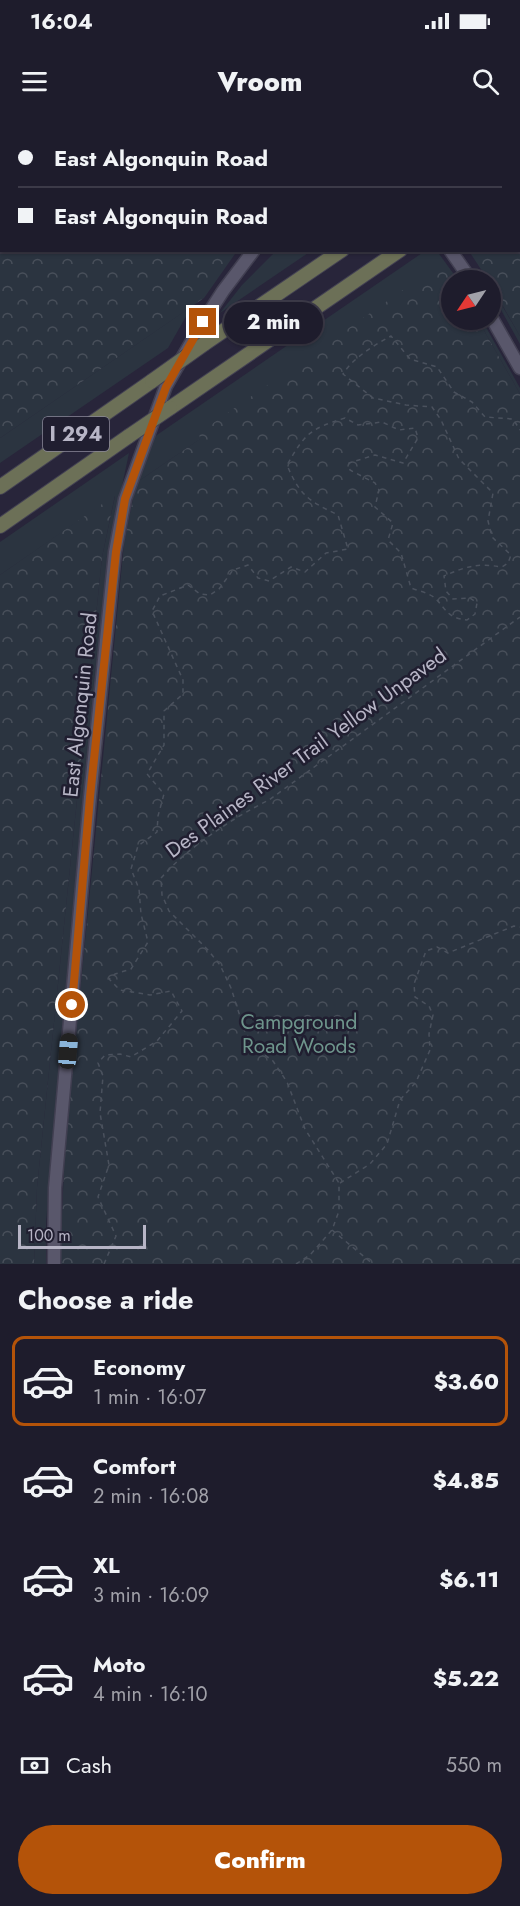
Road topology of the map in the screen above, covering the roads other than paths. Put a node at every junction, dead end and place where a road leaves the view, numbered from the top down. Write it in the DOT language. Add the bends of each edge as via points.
graph roads {
  1 [pos="339,252"];
  2 [pos="397,252"];
  3 [pos="451,252"];
  4 [pos="252,253"];
  5 [pos="464,270"];
  6 [pos="498,330"];
  7 [pos="520,368"];
  8 [pos="0,487"];
  9 [pos="0,526"];
  10 [pos="54,1264"];
  1 -- 8 [label="highway, I 294, bridge"];
  2 -- 9 [label="highway, I 294, bridge"];
  3 -- 5 [label="main road"];
  4 -- 10 [label="main road, East Algonquin Road" via="203,322 166,387 125,499 90,797 55,1188"];
  6 -- 7 [label="main road"];
}
